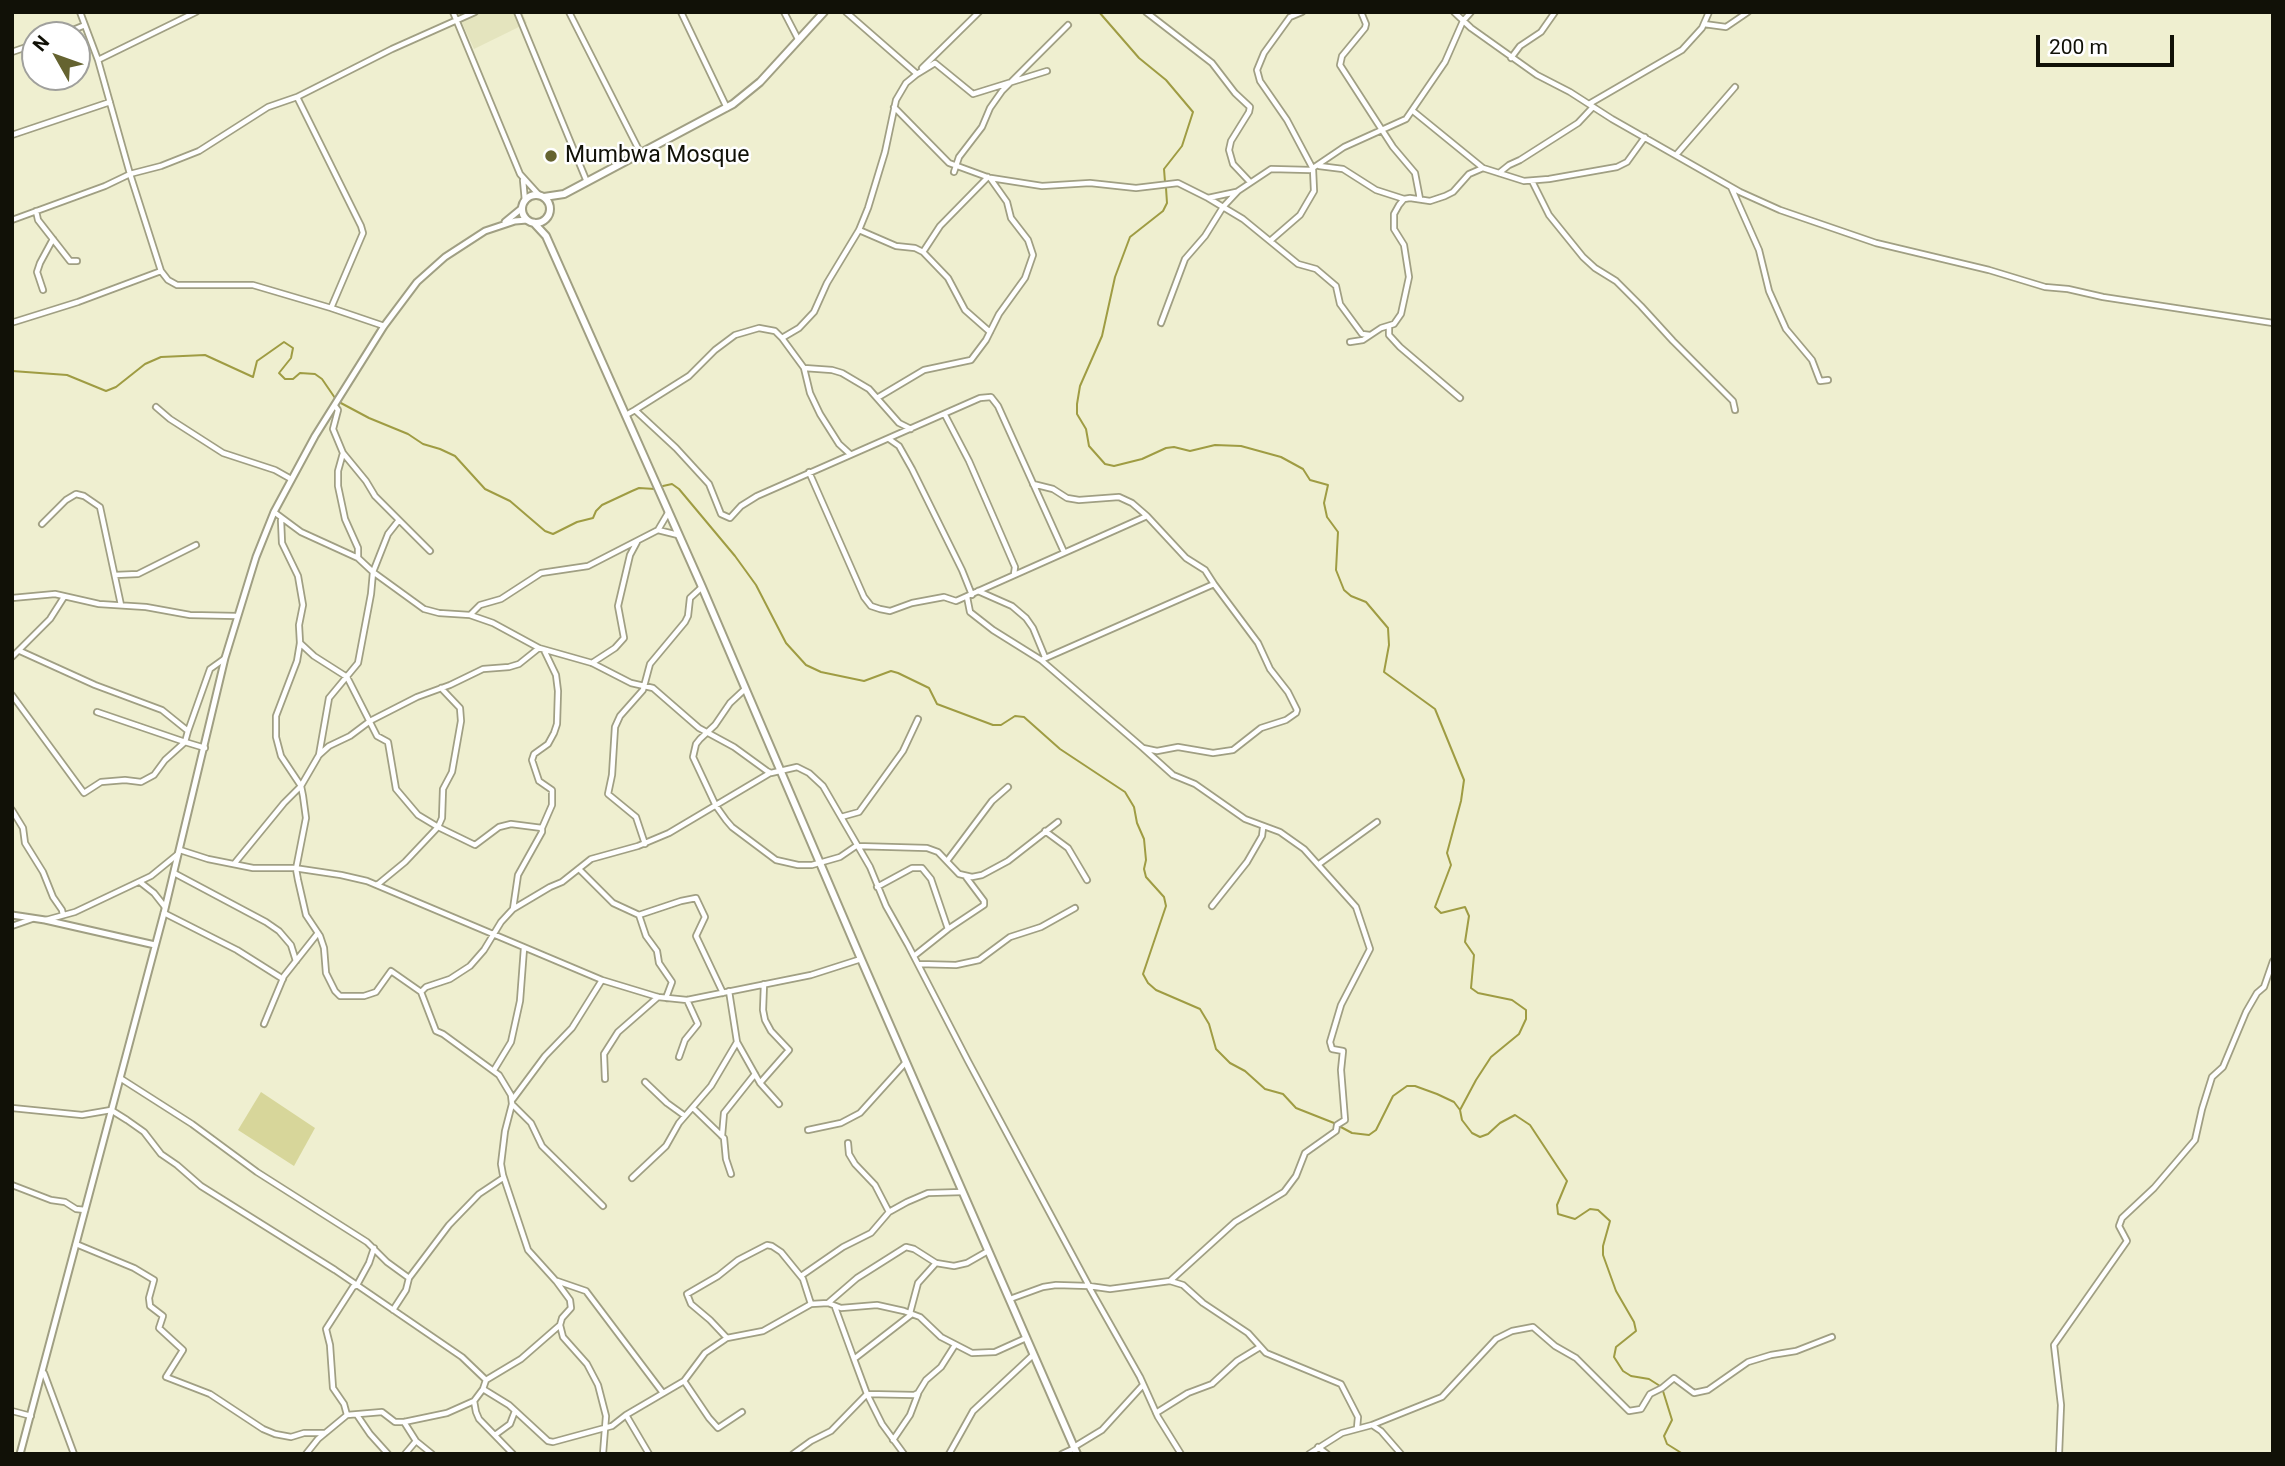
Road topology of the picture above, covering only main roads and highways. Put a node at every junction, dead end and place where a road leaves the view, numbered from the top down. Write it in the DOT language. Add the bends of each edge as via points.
graph roads {
  1 [pos="824,12"];
  2 [pos="564,194"];
  3 [pos="542,196"];
  4 [pos="549,214"];
  5 [pos="531,222"];
  6 [pos="546,236"];
  7 [pos="1075,1450"];
  1 -- 2 [label="main road" via="760,82 727,108"];
  2 -- 3 [label="main road"];
  2 -- 4 [label="main road"];
  3 -- 4 [label="main road" via="549,203"];
  3 -- 5 [label="main road" via="531,196 523,204"];
  4 -- 5 [label="main road" via="542,222"];
  4 -- 6 [label="main road"];
  5 -- 6 [label="main road"];
  6 -- 7 [label="main road"];
}
